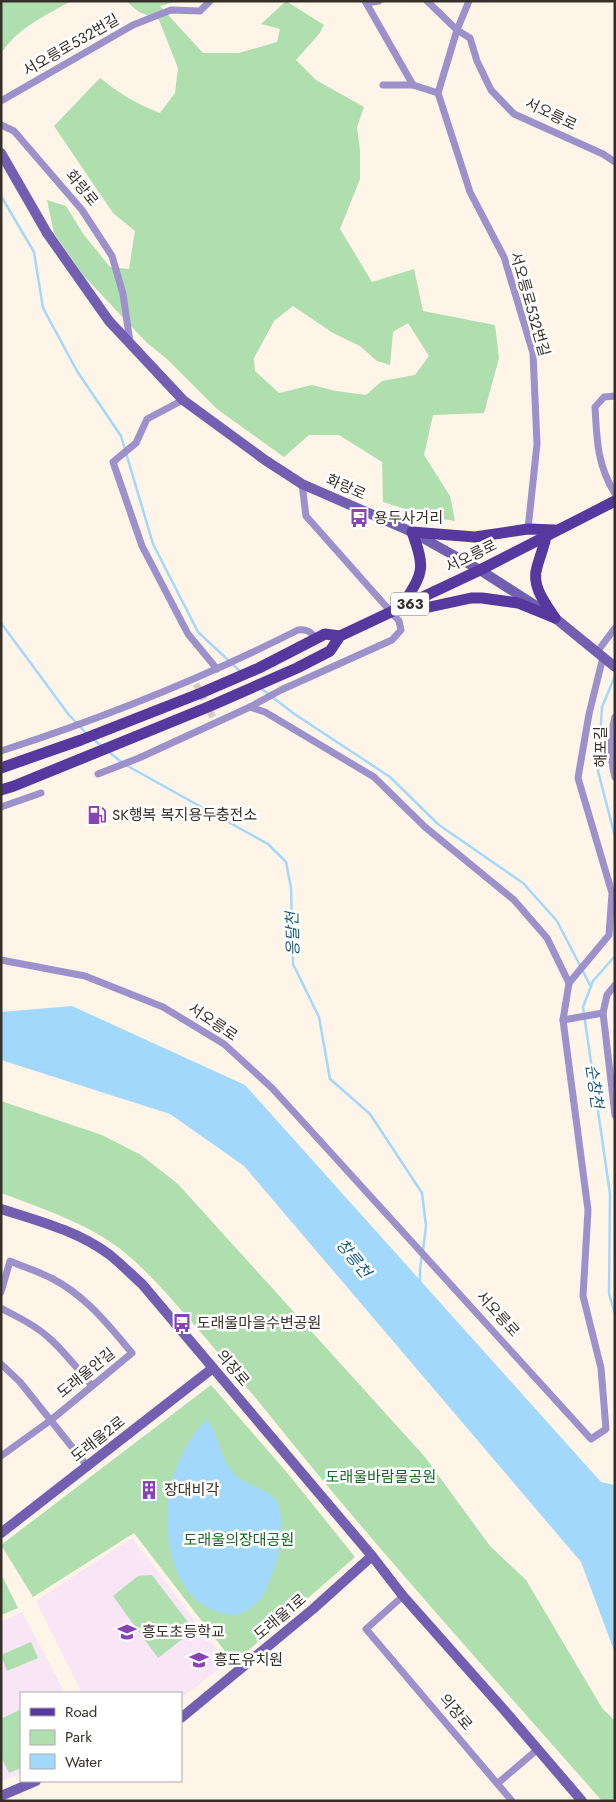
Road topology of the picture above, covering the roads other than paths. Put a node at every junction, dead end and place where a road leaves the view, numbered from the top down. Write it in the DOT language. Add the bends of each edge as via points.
graph roads {
  1 [pos="210,1"];
  2 [pos="379,1"];
  3 [pos="427,1"];
  4 [pos="469,1"];
  5 [pos="366,2"];
  6 [pos="457,30"];
  7 [pos="383,85"];
  8 [pos="413,85"];
  9 [pos="438,93"];
  10 [pos="1,101"];
  11 [pos="1,125"];
  12 [pos="1,152"];
  13 [pos="615,162"];
  14 [pos="130,343"];
  15 [pos="615,396"];
  16 [pos="183,400"];
  17 [pos="302,484"];
  18 [pos="615,494"];
  19 [pos="615,501"];
  20 [pos="528,529"];
  21 [pos="412,532"];
  22 [pos="551,533"];
  23 [pos="480,570"];
  24 [pos="396,611"];
  25 [pos="555,618"];
  26 [pos="615,628"];
  27 [pos="340,636"];
  28 [pos="317,639"];
  29 [pos="607,660"];
  30 [pos="220,668"];
  31 [pos="250,707"];
  32 [pos="615,717"];
  33 [pos="1,750"];
  34 [pos="1,768"];
  35 [pos="98,774"];
  36 [pos="615,777"];
  37 [pos="1,790"];
  38 [pos="41,793"];
  39 [pos="1,807"];
  40 [pos="1,960"];
  41 [pos="571,981"];
  42 [pos="615,985"];
  43 [pos="600,1014"];
  44 [pos="563,1020"];
  45 [pos="615,1115"];
  46 [pos="1,1209"];
  47 [pos="1,1292"];
  48 [pos="1,1308"];
  49 [pos="1,1364"];
  50 [pos="213,1368"];
  51 [pos="92,1386"];
  52 [pos="51,1420"];
  53 [pos="1,1445"];
  54 [pos="4,1454"];
  55 [pos="88,1467"];
  56 [pos="1,1534"];
  57 [pos="372,1556"];
  58 [pos="403,1596"];
  59 [pos="182,1717"];
  60 [pos="538,1749"];
  61 [pos="34,1782"];
  62 [pos="498,1783"];
  63 [pos="1,1796"];
  64 [pos="512,1801"];
  65 [pos="582,1801"];
  1 -- 10 [label="street, 서오릉로532번길" via="200,11 171,10 133,25"];
  2 -- 5 [label="street"];
  3 -- 6 [label="street, 서오릉로"];
  4 -- 6 [label="street"];
  5 -- 8 [label="street"];
  6 -- 9 [label="street"];
  6 -- 13 [label="street, 서오릉로" via="470,38 491,90 514,114"];
  7 -- 8 [label="street"];
  8 -- 9 [label="street"];
  9 -- 20 [label="street, 서오릉로532번길" via="470,192 504,256 533,353 537,444"];
  11 -- 14 [label="street, 화랑로" via="14,131 76,203 112,256"];
  12 -- 14 [label="street, 화랑로" via="47,233 109,321"];
  14 -- 16 [label="street, 화랑로"];
  15 -- 18 [label="street" via="604,397 595,407 598,454"];
  16 -- 17 [label="street, 화랑로"];
  16 -- 30 [label="street" via="147,419 136,443 114,462 142,546 188,634"];
  17 -- 21 [label="street, 화랑로"];
  17 -- 24 [label="street" via="306,516"];
  19 -- 22 [label="main road, 서오릉로 / 363"];
  20 -- 21 [label="main road" via="474,537"];
  20 -- 22 [label="main road"];
  21 -- 23 [label="street, 화랑로"];
  21 -- 24 [label="main road" via="421,558 420,576"];
  22 -- 23 [label="main road, 서오릉로 / 363"];
  22 -- 25 [label="main road" via="536,567 536,582 542,599"];
  23 -- 24 [label="main road, 서오릉로 / 363"];
  23 -- 25 [label="street, 화랑로"];
  24 -- 25 [label="main road" via="482,598 518,603"];
  24 -- 27 [label="main road, 서오릉로 / 363"];
  24 -- 31 [label="street" via="401,630 392,640"];
  25 -- 29 [label="street, 화랑로"];
  26 -- 29 [label="street"];
  27 -- 28 [label="main road, 서오릉로 / 363" via="326,634"];
  27 -- 37 [label="main road, 서오릉로 / 363" via="330,651 265,682"];
  28 -- 30 [label="street" via="310,631 298,630"];
  28 -- 34 [label="main road, 서오릉로 / 363" via="201,692"];
  29 -- 41 [label="street" via="589,714 578,778 612,893 609,935"];
  30 -- 33 [label="street" via="195,681 74,727"];
  31 -- 35 [label="street" via="215,719 139,758"];
  31 -- 41 [label="street" via="265,712 374,777 425,827 514,900 547,938"];
  32 -- 36 [label="street, 해포길" via="611,745"];
  38 -- 39 [label="street"];
  40 -- 44 [label="street, 서오릉로" via="85,976 163,1007 224,1044 272,1088 591,1439 606,1428 601,1368 583,1296 588,1210"];
  41 -- 44 [label="street, 서오릉로"];
  42 -- 43 [label="street" via="607,995"];
  43 -- 44 [label="street"];
  43 -- 45 [label="street"];
  46 -- 50 [label="street, 의장로" via="61,1228 110,1256 142,1284"];
  47 -- 51 [label="street, 도래울안길" via="10,1261 54,1279 101,1316 132,1353"];
  48 -- 51 [label="street" via="47,1336"];
  49 -- 52 [label="street"];
  50 -- 55 [label="street, 도래울2로"];
  50 -- 57 [label="street, 의장로"];
  51 -- 52 [label="street, 도래울안길"];
  52 -- 54 [label="street, 도래울안길"];
  52 -- 55 [label="street"];
  53 -- 54 [label="street, 도래울안길"];
  55 -- 56 [label="street, 도래울2로"];
  57 -- 58 [label="street, 의장로"];
  57 -- 59 [label="street, 도래울1로"];
  58 -- 60 [label="street, 의장로"];
  58 -- 62 [label="street, 의장로" via="366,1629"];
  60 -- 62 [label="street"];
  60 -- 65 [label="street, 의장로"];
  61 -- 63 [label="street"];
  62 -- 64 [label="street, 의장로"];
}
